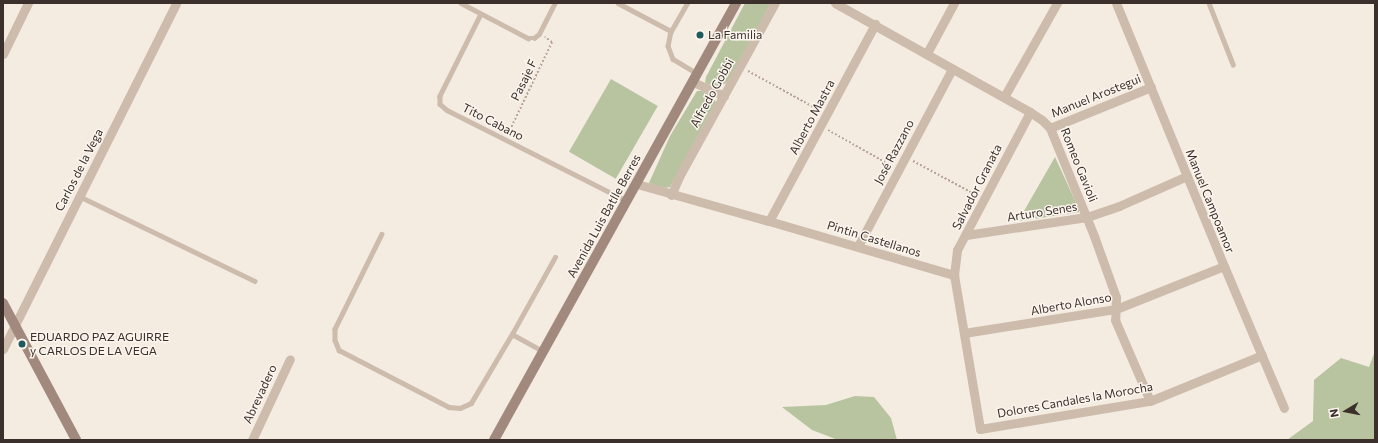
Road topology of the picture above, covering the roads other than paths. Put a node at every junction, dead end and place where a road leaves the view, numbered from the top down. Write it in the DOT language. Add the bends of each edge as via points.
graph roads {
  1 [pos="28,3"];
  2 [pos="176,3"];
  3 [pos="461,3"];
  4 [pos="555,3"];
  5 [pos="618,3"];
  6 [pos="686,3"];
  7 [pos="736,3"];
  8 [pos="775,3"];
  9 [pos="835,3"];
  10 [pos="954,3"];
  11 [pos="1056,3"];
  12 [pos="1116,3"];
  13 [pos="1209,3"];
  14 [pos="481,14"];
  15 [pos="875,24"];
  16 [pos="671,31"];
  17 [pos="927,53"];
  18 [pos="3,54"];
  19 [pos="1234,64"];
  20 [pos="952,69"];
  21 [pos="696,78"];
  22 [pos="1151,87"];
  23 [pos="724,96"];
  24 [pos="1004,97"];
  25 [pos="1030,112"];
  26 [pos="1050,128"];
  27 [pos="1187,176"];
  28 [pos="637,184"];
  29 [pos="671,195"];
  30 [pos="79,196"];
  31 [pos="627,201"];
  32 [pos="1087,217"];
  33 [pos="769,221"];
  34 [pos="382,234"];
  35 [pos="966,235"];
  36 [pos="858,246"];
  37 [pos="555,257"];
  38 [pos="1224,266"];
  39 [pos="954,275"];
  40 [pos="255,281"];
  41 [pos="3,303"];
  42 [pos="1116,309"];
  43 [pos="15,325"];
  44 [pos="512,334"];
  45 [pos="964,334"];
  46 [pos="3,349"];
  47 [pos="543,352"];
  48 [pos="1262,355"];
  49 [pos="290,359"];
  50 [pos="1150,401"];
  51 [pos="1284,408"];
  52 [pos="76,440"];
  53 [pos="252,440"];
  54 [pos="494,440"];
  1 -- 18 [label="street"];
  2 -- 30 [label="street, Carlos de la Vega"];
  3 -- 14 [label="lane"];
  4 -- 14 [label="lane" via="539,34 534,38 528,38"];
  5 -- 16 [label="lane"];
  6 -- 16 [label="lane"];
  7 -- 21 [label="main road, Avenida Luis Batlle Berres"];
  8 -- 23 [label="street, Alfredo Gobbi"];
  9 -- 15 [label="street, Romeo Gavioli"];
  10 -- 17 [label="street"];
  11 -- 24 [label="street"];
  12 -- 22 [label="street, Manuel Campoamor"];
  13 -- 19 [label="lane"];
  14 -- 31 [label="lane, Tito Cabano" via="440,96 440,104 447,110"];
  15 -- 17 [label="street, Romeo Gavioli"];
  15 -- 33 [label="street, Alberto Mastra"];
  16 -- 21 [label="lane" via="668,46 673,59"];
  17 -- 20 [label="street, Romeo Gavioli"];
  20 -- 24 [label="street, Romeo Gavioli"];
  20 -- 36 [label="street, José Razzano"];
  21 -- 23 [label="street"];
  21 -- 28 [label="main road, Avenida Luis Batlle Berres"];
  22 -- 26 [label="street, Manuel Arostegui"];
  22 -- 27 [label="street, Manuel Campoamor"];
  23 -- 29 [label="street, Alfredo Gobbi"];
  24 -- 25 [label="street, Romeo Gavioli"];
  25 -- 26 [label="street, Romeo Gavioli"];
  25 -- 35 [label="street, Salvador Granata"];
  26 -- 32 [label="street, Romeo Gavioli"];
  27 -- 32 [label="street, Arturo Senes"];
  27 -- 38 [label="street, Manuel Campoamor"];
  28 -- 29 [label="street, Pintin Castellanos"];
  28 -- 31 [label="main road, Avenida Luis Batlle Berres"];
  29 -- 33 [label="street, Pintin Castellanos"];
  30 -- 40 [label="lane"];
  30 -- 43 [label="street, Carlos de la Vega"];
  31 -- 47 [label="main road, Avenida Luis Batlle Berres"];
  32 -- 35 [label="street, Arturo Senes"];
  32 -- 42 [label="street, Romeo Gavioli" via="1116,297"];
  33 -- 36 [label="street, Pintin Castellanos"];
  34 -- 44 [label="lane" via="335,329 334,340 339,350 449,407 460,408 471,403"];
  35 -- 39 [label="street, Salvador Granata" via="957,250"];
  36 -- 39 [label="street, Pintin Castellanos"];
  37 -- 44 [label="lane"];
  38 -- 42 [label="street, Alberto Alonso"];
  38 -- 48 [label="street, Manuel Campoamor"];
  39 -- 45 [label="street"];
  41 -- 43 [label="main road"];
  42 -- 45 [label="street, Alberto Alonso"];
  42 -- 50 [label="street, Romeo Gavioli" via="1115,320"];
  43 -- 46 [label="street, Carlos de la Vega"];
  43 -- 52 [label="main road"];
  44 -- 47 [label="lane"];
  45 -- 50 [label="street, Dolores Candales la Morocha" via="980,429"];
  47 -- 54 [label="main road, Avenida Luis Batlle Berres"];
  48 -- 50 [label="street, Dolores Candales la Morocha"];
  48 -- 51 [label="street, Manuel Campoamor"];
  49 -- 53 [label="street, Abrevadero"];
}
